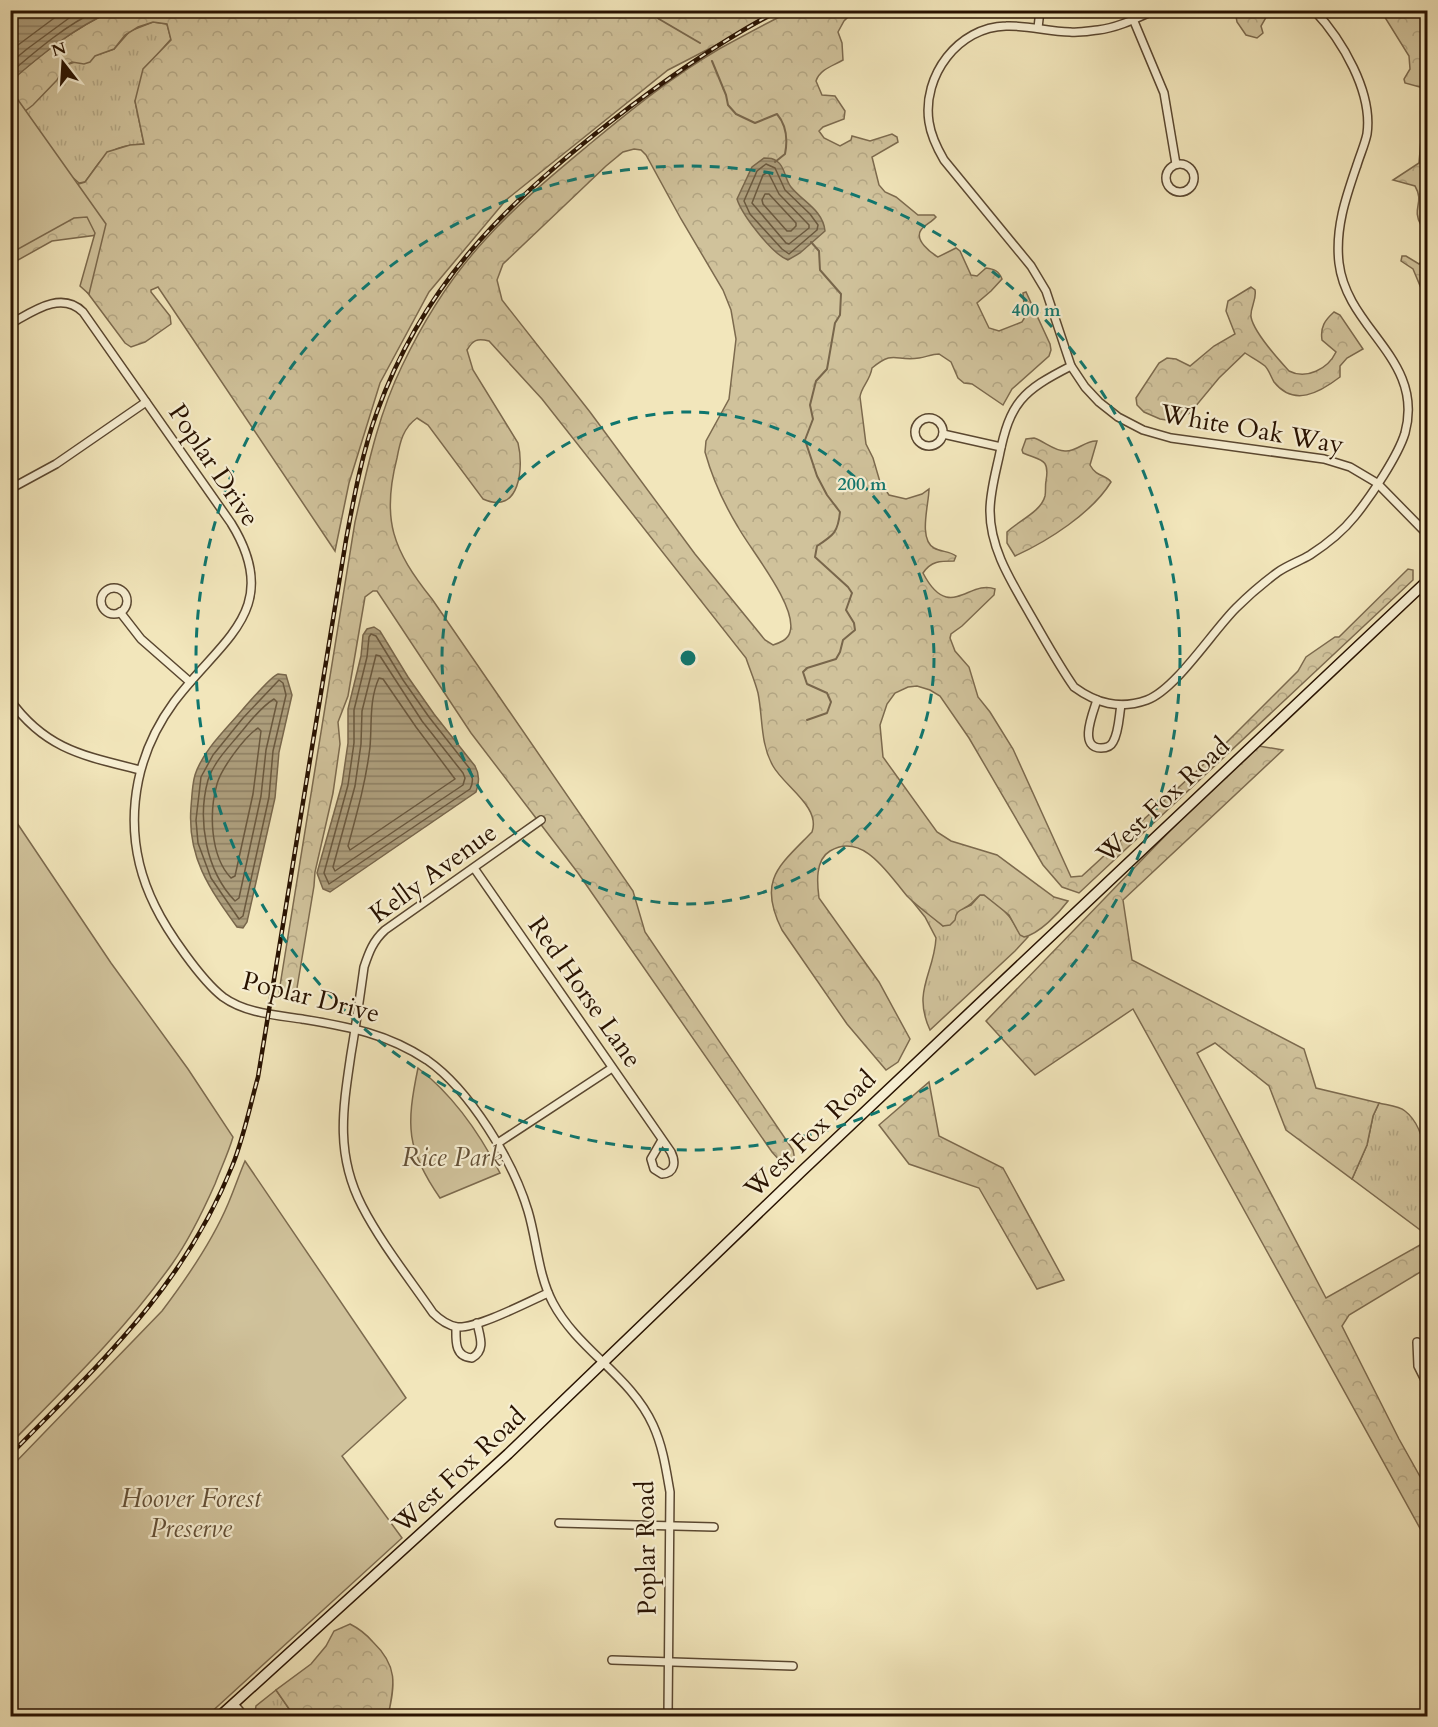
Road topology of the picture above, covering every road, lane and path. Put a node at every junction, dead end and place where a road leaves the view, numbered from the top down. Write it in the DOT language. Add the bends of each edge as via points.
graph roads {
  1 [pos="1040,10"];
  2 [pos="1155,10"];
  3 [pos="1314,10"];
  4 [pos="1133,19"];
  5 [pos="1038,28"];
  6 [pos="1176,164"];
  7 [pos="10,324"];
  8 [pos="1071,366"];
  9 [pos="146,402"];
  10 [pos="943,434"];
  11 [pos="1001,447"];
  12 [pos="1377,483"];
  13 [pos="10,489"];
  14 [pos="1428,535"];
  15 [pos="1428,580"];
  16 [pos="120,612"];
  17 [pos="190,682"];
  18 [pos="10,700"];
  19 [pos="1096,700"];
  20 [pos="1121,705"];
  21 [pos="140,770"];
  22 [pos="541,820"];
  23 [pos="474,868"];
  24 [pos="355,1028"];
  25 [pos="612,1068"];
  26 [pos="662,1140"];
  27 [pos="498,1143"];
  28 [pos="548,1293"];
  29 [pos="477,1323"];
  30 [pos="456,1326"];
  31 [pos="1417,1342"];
  32 [pos="602,1363"];
  33 [pos="1428,1386"];
  34 [pos="559,1523"];
  35 [pos="670,1527"];
  36 [pos="714,1527"];
  37 [pos="612,1660"];
  38 [pos="668,1661"];
  39 [pos="793,1666"];
  40 [pos="234,1704"];
  41 [pos="220,1716"];
  42 [pos="244,1716"];
  43 [pos="668,1716"];
  1 -- 5 [label="street"];
  2 -- 4 [label="street, White Oak Way"];
  3 -- 12 [label="street" via="1337,40 1359,82 1368,116 1367,136 1338,228 1341,278 1362,320 1398,368 1407,391 1407,424 1400,447"];
  4 -- 5 [label="street, White Oak Way" via="1101,30 1071,33"];
  4 -- 6 [label="street" via="1164,93"];
  5 -- 8 [label="street, White Oak Way" via="1005,26 983,31 960,44 939,68 931,88 928,121 944,160 1031,266 1046,291"];
  6 -- 6 [label="street" via="1167,172 1167,184 1173,190 1185,191 1192,185 1194,174 1187,165"];
  7 -- 9 [label="street, Poplar Drive" via="40,307 74,304"];
  8 -- 11 [label="street" via="1020,399"];
  8 -- 12 [label="street, White Oak Way" via="1099,402 1143,430 1171,438 1324,459 1350,467"];
  9 -- 13 [label="street" via="56,464"];
  9 -- 17 [label="street, Poplar Drive" via="231,523 249,561 251,595 242,621"];
  10 -- 10 [label="street" via="939,423 929,418 918,422 915,430 918,441 928,446 936,444"];
  10 -- 11 [label="street"];
  11 -- 19 [label="street" via="990,512 1004,569 1074,687"];
  12 -- 14 [label="street, White Oak Way"];
  12 -- 20 [label="street" via="1355,516 1333,538 1279,571 1234,609 1167,688 1148,700"];
  15 -- 32 [label="street, West Fox Road"];
  16 -- 17 [label="street" via="141,639"];
  17 -- 21 [label="street, Poplar Drive" via="155,732"];
  18 -- 21 [label="street" via="41,734 59,745 82,756"];
  19 -- 20 [label="street"];
  19 -- 20 [label="street" via="1088,736 1091,744 1099,748 1113,742"];
  21 -- 24 [label="street, Poplar Drive" via="133,814 142,874 156,908 204,979 223,996 251,1010"];
  22 -- 23 [label="street, Kelly Avenue"];
  23 -- 24 [label="street, Kelly Avenue" via="375,939 364,968"];
  23 -- 25 [label="street, Red Horse Lane"];
  24 -- 27 [label="street, Poplar Drive" via="397,1042 431,1063 462,1094"];
  24 -- 30 [label="street, Kelly Avenue" via="343,1106 343,1144 350,1175 369,1219 433,1313"];
  25 -- 26 [label="street, Red Horse Lane"];
  25 -- 27 [label="street"];
  26 -- 26 [label="street, Red Horse Lane" via="651,1159 654,1169 662,1174 675,1166"];
  27 -- 28 [label="street, Poplar Drive" via="521,1190"];
  28 -- 29 [label="street"];
  28 -- 32 [label="street, Poplar Drive" via="565,1323"];
  29 -- 30 [label="street"];
  29 -- 30 [label="street" via="482,1347 472,1358 459,1353"];
  31 -- 33 [label="street" via="1418,1366"];
  32 -- 35 [label="street, Poplar Road" via="652,1422 664,1456"];
  32 -- 40 [label="street, West Fox Road"];
  34 -- 35 [label="street"];
  35 -- 36 [label="street"];
  35 -- 38 [label="street, Poplar Road"];
  37 -- 38 [label="street"];
  38 -- 39 [label="street"];
  38 -- 43 [label="street, Poplar Road"];
  40 -- 41 [label="street, West Fox Road"];
  40 -- 42 [label="street"];
}
